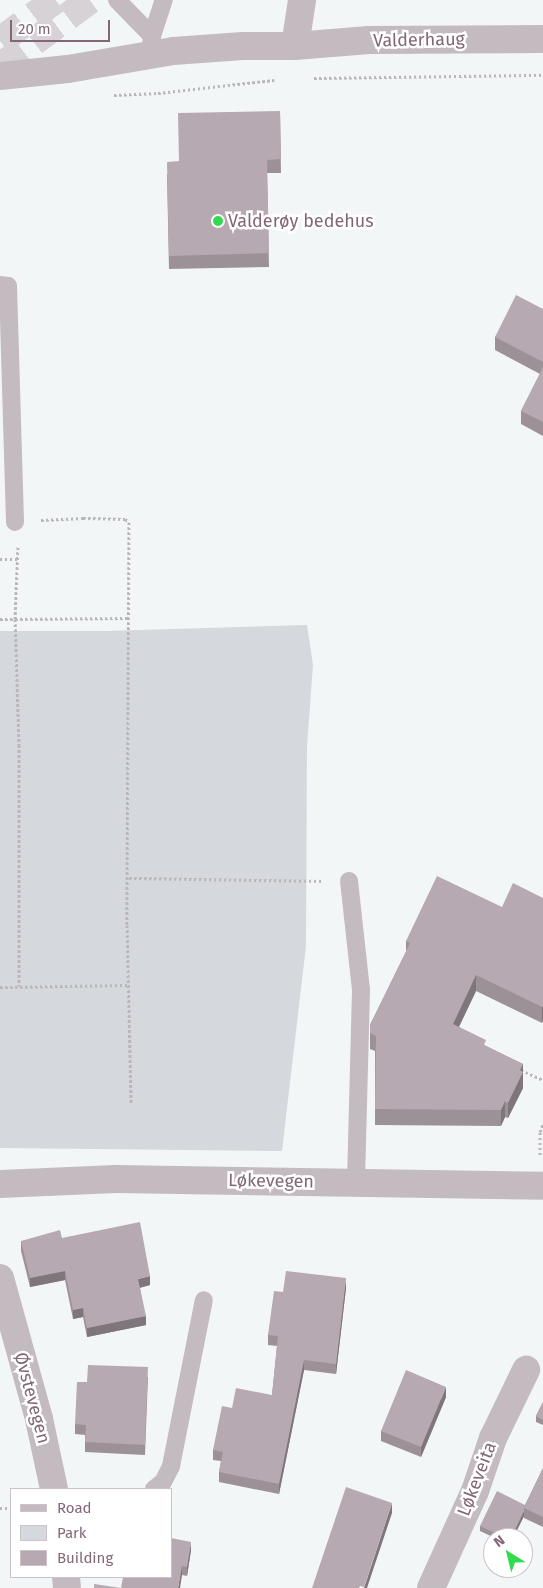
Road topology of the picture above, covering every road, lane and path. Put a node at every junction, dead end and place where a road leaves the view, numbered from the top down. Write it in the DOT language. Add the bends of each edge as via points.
graph roads {
  1 [pos="117,0"];
  2 [pos="164,0"];
  3 [pos="302,0"];
  4 [pos="543,39"];
  5 [pos="151,46"];
  6 [pos="294,46"];
  7 [pos="543,75"];
  8 [pos="0,76"];
  9 [pos="281,79"];
  10 [pos="112,95"];
  11 [pos="0,285"];
  12 [pos="15,522"];
  13 [pos="19,559"];
  14 [pos="0,560"];
  15 [pos="128,618"];
  16 [pos="0,619"];
  17 [pos="15,619"];
  18 [pos="129,878"];
  19 [pos="349,881"];
  20 [pos="127,985"];
  21 [pos="19,986"];
  22 [pos="0,987"];
  23 [pos="516,1068"];
  24 [pos="543,1080"];
  25 [pos="131,1104"];
  26 [pos="356,1182"];
  27 [pos="0,1184"];
  28 [pos="543,1186"];
  29 [pos="0,1278"];
  30 [pos="204,1300"];
  31 [pos="526,1370"];
  32 [pos="54,1488"];
  33 [pos="155,1488"];
  34 [pos="431,1588"];
  1 -- 5 [label="lane"];
  2 -- 5 [label="lane"];
  3 -- 6 [label="street"];
  4 -- 6 [label="street, Valderhaug" via="369,40"];
  5 -- 6 [label="street, Valderhaug" via="172,51"];
  5 -- 8 [label="street, Valderhaug" via="68,69"];
  6 -- 7 [label="path" via="300,71 317,78"];
  9 -- 10 [label="path"];
  11 -- 12 [label="lane" via="8,286"];
  12 -- 13 [label="path"];
  12 -- 15 [label="path" via="83,518 129,522"];
  13 -- 14 [label="path"];
  13 -- 17 [label="path"];
  15 -- 17 [label="path"];
  15 -- 18 [label="path"];
  16 -- 17 [label="path"];
  17 -- 21 [label="path" via="19,745"];
  18 -- 19 [label="path"];
  18 -- 20 [label="path"];
  19 -- 26 [label="lane" via="361,990"];
  20 -- 21 [label="path"];
  20 -- 25 [label="path"];
  21 -- 22 [label="path"];
  23 -- 24 [label="path"];
  26 -- 27 [label="street, Løkevegen" via="116,1179"];
  26 -- 28 [label="street, Løkevegen"];
  29 -- 32 [label="street, Øvstevegen" via="39,1419"];
  30 -- 33 [label="lane" via="171,1466 163,1482"];
  31 -- 34 [label="street, Løkeveita" via="493,1438 474,1491"];
}
